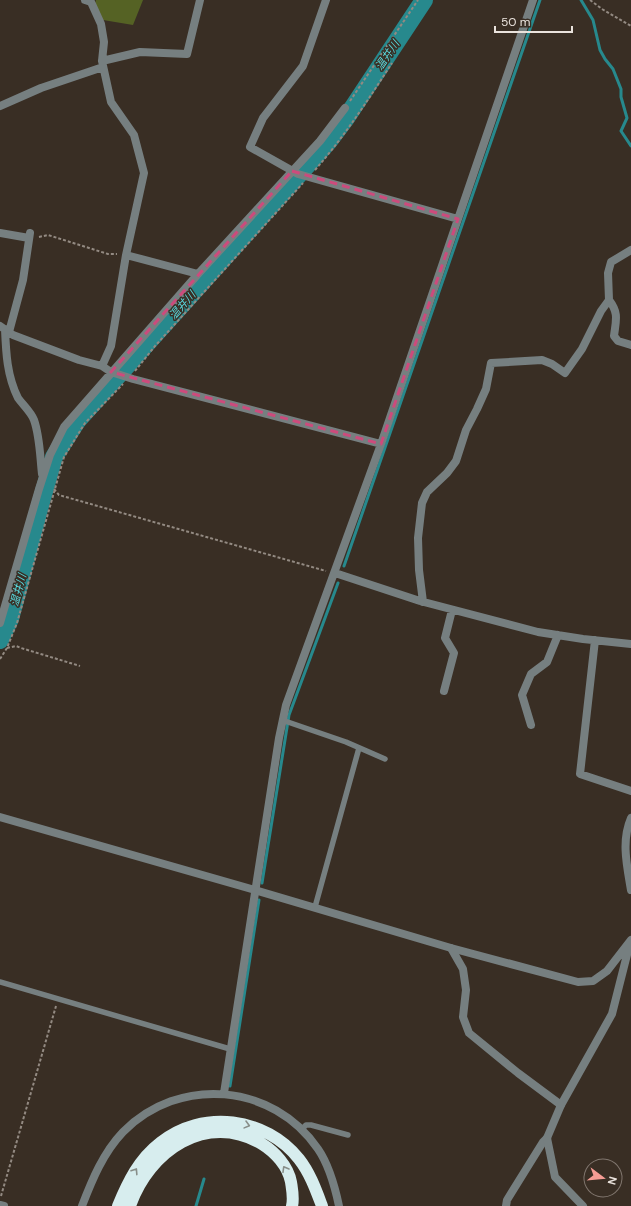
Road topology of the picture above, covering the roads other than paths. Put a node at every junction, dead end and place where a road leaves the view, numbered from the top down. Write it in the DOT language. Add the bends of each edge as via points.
graph roads {
  1 [pos="326,0"];
  2 [pos="533,0"];
  3 [pos="89,1"];
  4 [pos="199,1"];
  5 [pos="103,64"];
  6 [pos="0,106"];
  7 [pos="345,108"];
  8 [pos="292,171"];
  9 [pos="458,219"];
  10 [pos="0,233"];
  11 [pos="631,250"];
  12 [pos="126,255"];
  13 [pos="198,274"];
  14 [pos="609,300"];
  15 [pos="5,329"];
  16 [pos="631,345"];
  17 [pos="102,366"];
  18 [pos="113,372"];
  19 [pos="381,444"];
  20 [pos="43,477"];
  21 [pos="335,573"];
  22 [pos="423,602"];
  23 [pos="452,610"];
  24 [pos="0,623"];
  25 [pos="558,635"];
  26 [pos="595,640"];
  27 [pos="631,644"];
  28 [pos="444,691"];
  29 [pos="282,720"];
  30 [pos="531,726"];
  31 [pos="359,748"];
  32 [pos="386,759"];
  33 [pos="631,791"];
  34 [pos="0,817"];
  35 [pos="631,818"];
  36 [pos="255,890"];
  37 [pos="631,890"];
  38 [pos="316,907"];
  39 [pos="631,940"];
  40 [pos="451,948"];
  41 [pos="0,982"];
  42 [pos="230,1049"];
  43 [pos="224,1093"];
  44 [pos="561,1105"];
  45 [pos="302,1129"];
  46 [pos="348,1135"];
  47 [pos="547,1138"];
  48 [pos="0,1205"];
  49 [pos="4,1206"];
  50 [pos="82,1206"];
  51 [pos="118,1206"];
  52 [pos="130,1206"];
  53 [pos="292,1206"];
  54 [pos="322,1206"];
  55 [pos="339,1206"];
  56 [pos="506,1206"];
  57 [pos="583,1206"];
  1 -- 8 [label="street" via="303,66 263,118 250,147"];
  2 -- 9 [label="street"];
  3 -- 5 [label="street" via="101,24 104,42"];
  4 -- 5 [label="street" via="187,54 140,52"];
  5 -- 6 [label="street"];
  5 -- 12 [label="street" via="111,102 134,135 144,172"];
  7 -- 8 [label="street" via="320,141"];
  8 -- 9 [label="street"];
  8 -- 13 [label="street"];
  9 -- 19 [label="street"];
  10 -- 15 [label="street" via="29,236 23,280"];
  11 -- 14 [label="street" via="611,262 608,273"];
  12 -- 13 [label="street"];
  12 -- 17 [label="street" via="111,346"];
  13 -- 18 [label="street"];
  14 -- 16 [label="street" via="615,308 617,318 614,336 618,341"];
  14 -- 22 [label="street" via="565,374 542,360 491,363 486,389 466,430 456,461 427,492 422,503 418,538"];
  15 -- 17 [label="street" via="13,335"];
  15 -- 20 [label="street" via="6,358 11,380 19,398 33,418"];
  17 -- 18 [label="street"];
  18 -- 19 [label="street"];
  18 -- 20 [label="street" via="64,427 50,455"];
  19 -- 21 [label="street"];
  20 -- 24 [label="street"];
  21 -- 22 [label="street"];
  21 -- 29 [label="street"];
  22 -- 23 [label="street"];
  23 -- 25 [label="street"];
  23 -- 28 [label="street" via="445,638 454,653"];
  25 -- 26 [label="street"];
  25 -- 30 [label="street" via="547,662 531,674 522,695"];
  26 -- 27 [label="street"];
  26 -- 33 [label="street" via="580,774"];
  29 -- 31 [label="lane"];
  29 -- 36 [label="street"];
  31 -- 32 [label="lane"];
  31 -- 38 [label="lane"];
  34 -- 36 [label="street"];
  35 -- 37 [label="street" via="626,828 625,856"];
  36 -- 38 [label="street"];
  36 -- 42 [label="street"];
  38 -- 40 [label="street"];
  39 -- 40 [label="street" via="607,971 593,982 578,982"];
  39 -- 44 [label="street" via="612,1014"];
  40 -- 44 [label="street" via="463,969 466,990 463,1017 469,1033"];
  41 -- 42 [label="lane"];
  42 -- 43 [label="street"];
  43 -- 45 [label="street" via="242,1096 274,1109"];
  43 -- 50 [label="street" via="173,1100 134,1122 105,1156"];
  44 -- 47 [label="street"];
  45 -- 46 [label="lane" via="306,1125 311,1125"];
  45 -- 55 [label="street" via="320,1151 328,1168"];
  47 -- 56 [label="street" via="507,1200"];
  47 -- 57 [label="street" via="555,1177"];
  48 -- 49 [label="street"];
  51 -- 54 [label="highway, one-way" via="132,1176 160,1143 196,1124 220,1121 258,1128 280,1140 306,1168"];
  53 -- 52 [label="highway, one-way" via="292,1190 286,1169 269,1148 241,1135 217,1132 183,1140 162,1156 145,1176"];
}
